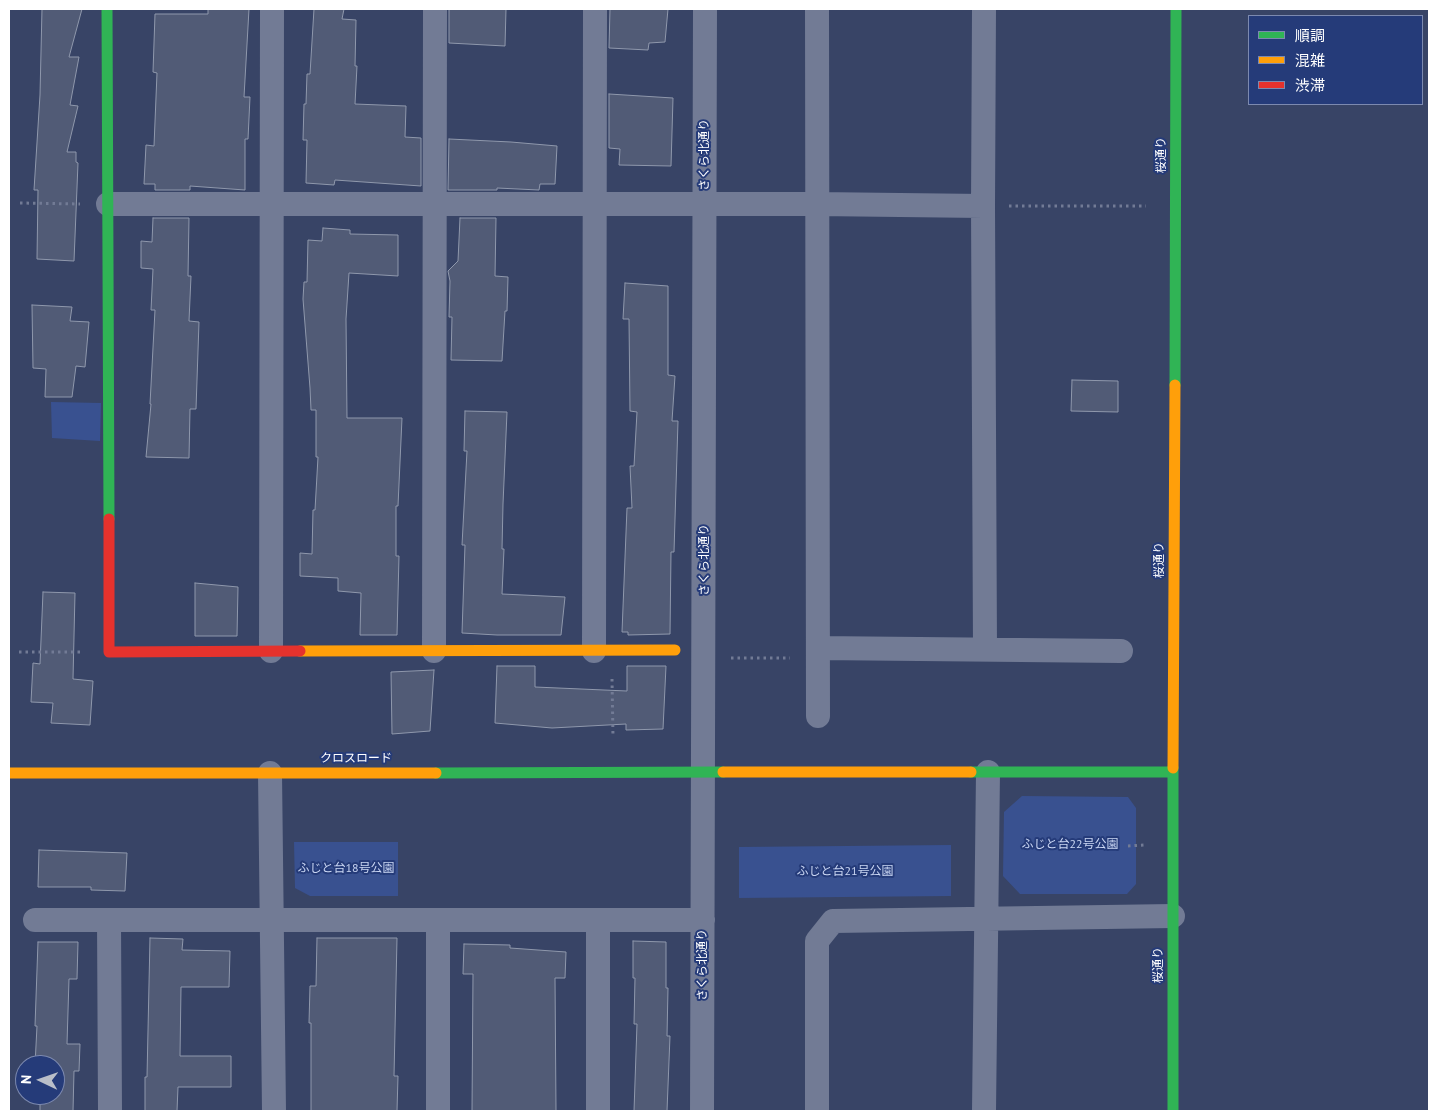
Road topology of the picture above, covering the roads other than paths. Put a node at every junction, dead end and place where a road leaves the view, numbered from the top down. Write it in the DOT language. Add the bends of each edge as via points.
graph roads {
  1 [pos="107,9"];
  2 [pos="272,9"];
  3 [pos="435,9"];
  4 [pos="596,9"];
  5 [pos="705,9"];
  6 [pos="817,9"];
  7 [pos="984,9"];
  8 [pos="1176,9"];
  9 [pos="108,204"];
  10 [pos="272,204"];
  11 [pos="434,204"];
  12 [pos="595,204"];
  13 [pos="817,204"];
  14 [pos="705,205"];
  15 [pos="984,206"];
  16 [pos="985,649"];
  17 [pos="675,650"];
  18 [pos="271,651"];
  19 [pos="434,651"];
  20 [pos="603,651"];
  21 [pos="1121,651"];
  22 [pos="818,653"];
  23 [pos="818,716"];
  24 [pos="704,772"];
  25 [pos="988,772"];
  26 [pos="1172,772"];
  27 [pos="9,773"];
  28 [pos="270,773"];
  29 [pos="1172,916"];
  30 [pos="986,918"];
  31 [pos="35,920"];
  32 [pos="110,920"];
  33 [pos="273,920"];
  34 [pos="438,920"];
  35 [pos="598,920"];
  36 [pos="703,920"];
  37 [pos="110,1111"];
  38 [pos="274,1111"];
  39 [pos="438,1111"];
  40 [pos="598,1111"];
  41 [pos="702,1111"];
  42 [pos="817,1111"];
  43 [pos="984,1111"];
  44 [pos="1173,1111"];
  1 -- 9 [label="street"];
  2 -- 10 [label="street"];
  3 -- 11 [label="street"];
  4 -- 12 [label="street"];
  5 -- 14 [label="street, さくら北通り"];
  6 -- 13 [label="street"];
  7 -- 15 [label="street"];
  8 -- 26 [label="street, 桜通り"];
  9 -- 10 [label="street"];
  9 -- 18 [label="street" via="109,652"];
  10 -- 11 [label="street"];
  10 -- 18 [label="street"];
  11 -- 12 [label="street"];
  11 -- 19 [label="street"];
  12 -- 14 [label="street"];
  12 -- 20 [label="street"];
  13 -- 14 [label="street"];
  13 -- 15 [label="street"];
  13 -- 22 [label="street"];
  14 -- 24 [label="street, さくら北通り"];
  15 -- 16 [label="street"];
  16 -- 21 [label="street"];
  16 -- 22 [label="street"];
  17 -- 20 [label="street"];
  18 -- 19 [label="street"];
  19 -- 20 [label="street"];
  22 -- 23 [label="street"];
  24 -- 25 [label="street, クロスロード"];
  24 -- 28 [label="street, クロスロード"];
  24 -- 36 [label="street, さくら北通り"];
  25 -- 26 [label="street, クロスロード"];
  25 -- 30 [label="street"];
  26 -- 29 [label="street, 桜通り"];
  27 -- 28 [label="street, クロスロード"];
  28 -- 33 [label="street"];
  29 -- 30 [label="street"];
  29 -- 44 [label="street, 桜通り"];
  30 -- 42 [label="street" via="833,921 817,941"];
  30 -- 43 [label="street"];
  31 -- 32 [label="street"];
  32 -- 33 [label="street"];
  32 -- 37 [label="street"];
  33 -- 34 [label="street"];
  33 -- 38 [label="street"];
  34 -- 35 [label="street"];
  34 -- 39 [label="street"];
  35 -- 36 [label="street"];
  35 -- 40 [label="street"];
  36 -- 41 [label="street, さくら北通り"];
}
